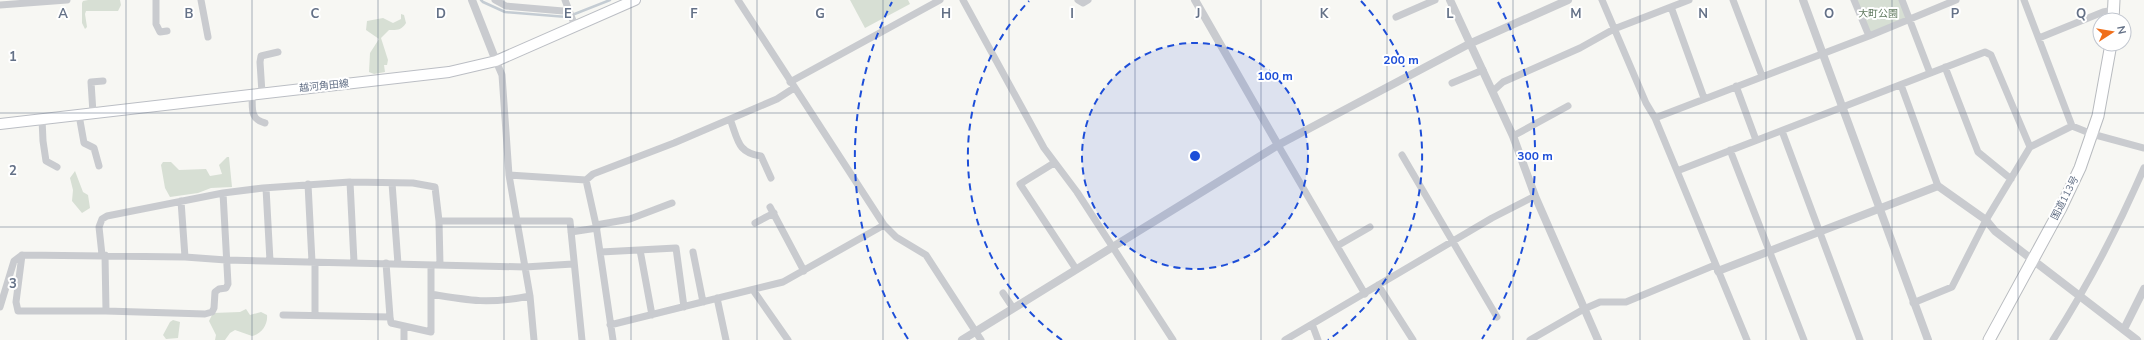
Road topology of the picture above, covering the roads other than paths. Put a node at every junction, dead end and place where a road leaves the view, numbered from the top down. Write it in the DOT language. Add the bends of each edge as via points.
graph roads {
  1 [pos="67,0"];
  2 [pos="156,0"];
  3 [pos="201,0"];
  4 [pos="472,0"];
  5 [pos="495,0"];
  6 [pos="565,0"];
  7 [pos="635,0"];
  8 [pos="738,0"];
  9 [pos="940,0"];
  10 [pos="963,0"];
  11 [pos="1078,0"];
  12 [pos="1088,0"];
  13 [pos="1195,0"];
  14 [pos="1435,0"];
  15 [pos="1450,0"];
  16 [pos="1568,0"];
  17 [pos="1602,0"];
  18 [pos="1689,0"];
  19 [pos="1733,0"];
  20 [pos="1803,0"];
  21 [pos="1854,0"];
  22 [pos="1902,0"];
  23 [pos="1956,0"];
  24 [pos="2024,0"];
  25 [pos="0,5"];
  26 [pos="1671,7"];
  27 [pos="569,10"];
  28 [pos="2114,10"];
  29 [pos="1396,17"];
  30 [pos="1910,18"];
  31 [pos="575,26"];
  32 [pos="1614,29"];
  33 [pos="167,30"];
  34 [pos="1869,36"];
  35 [pos="208,37"];
  36 [pos="2039,38"];
  37 [pos="1469,44"];
  38 [pos="278,52"];
  39 [pos="2110,52"];
  40 [pos="1822,53"];
  41 [pos="496,61"];
  42 [pos="1946,67"];
  43 [pos="1483,70"];
  44 [pos="1930,73"];
  45 [pos="1762,76"];
  46 [pos="103,81"];
  47 [pos="1452,83"];
  48 [pos="792,85"];
  49 [pos="1901,85"];
  50 [pos="1736,86"];
  51 [pos="1493,91"];
  52 [pos="257,94"];
  53 [pos="1704,98"];
  54 [pos="1568,106"];
  55 [pos="1841,108"];
  56 [pos="94,113"];
  57 [pos="79,115"];
  58 [pos="1655,118"];
  59 [pos="42,119"];
  60 [pos="730,119"];
  61 [pos="265,123"];
  62 [pos="0,124"];
  63 [pos="2072,126"];
  64 [pos="1782,131"];
  65 [pos="2092,134"];
  66 [pos="1513,136"];
  67 [pos="1756,140"];
  68 [pos="1278,145"];
  69 [pos="2030,147"];
  70 [pos="2144,148"];
  71 [pos="1730,150"];
  72 [pos="1402,155"];
  73 [pos="1054,163"];
  74 [pos="99,166"];
  75 [pos="57,167"];
  76 [pos="2144,168"];
  77 [pos="1677,171"];
  78 [pos="509,175"];
  79 [pos="771,178"];
  80 [pos="2010,179"];
  81 [pos="586,180"];
  82 [pos="350,182"];
  83 [pos="392,183"];
  84 [pos="308,184"];
  85 [pos="1938,186"];
  86 [pos="266,188"];
  87 [pos="223,193"];
  88 [pos="1535,196"];
  89 [pos="181,201"];
  90 [pos="672,203"];
  91 [pos="1878,208"];
  92 [pos="1986,220"];
  93 [pos="439,221"];
  94 [pos="518,222"];
  95 [pos="755,223"];
  96 [pos="884,225"];
  97 [pos="596,227"];
  98 [pos="1370,227"];
  99 [pos="1820,231"];
  100 [pos="571,232"];
  101 [pos="1452,241"];
  102 [pos="1113,246"];
  103 [pos="1337,246"];
  104 [pos="640,250"];
  105 [pos="1769,251"];
  106 [pos="601,252"];
  107 [pos="693,252"];
  108 [pos="22,255"];
  109 [pos="104,255"];
  110 [pos="185,256"];
  111 [pos="2033,258"];
  112 [pos="226,260"];
  113 [pos="270,261"];
  114 [pos="314,262"];
  115 [pos="354,262"];
  116 [pos="386,263"];
  117 [pos="398,264"];
  118 [pos="573,264"];
  119 [pos="431,265"];
  120 [pos="440,265"];
  121 [pos="525,267"];
  122 [pos="1717,268"];
  123 [pos="1076,269"];
  124 [pos="804,270"];
  125 [pos="1378,285"];
  126 [pos="2144,289"];
  127 [pos="753,290"];
  128 [pos="1003,293"];
  129 [pos="431,294"];
  130 [pos="1365,294"];
  131 [pos="530,296"];
  132 [pos="2081,296"];
  133 [pos="717,298"];
  134 [pos="703,302"];
  135 [pos="1913,303"];
  136 [pos="0,307"];
  137 [pos="684,307"];
  138 [pos="1013,308"];
  139 [pos="1584,309"];
  140 [pos="106,311"];
  141 [pos="284,315"];
  142 [pos="315,315"];
  143 [pos="652,315"];
  144 [pos="390,317"];
  145 [pos="1497,317"];
  146 [pos="1312,324"];
  147 [pos="610,325"];
  148 [pos="404,327"];
  149 [pos="2124,329"];
  150 [pos="976,331"];
  151 [pos="404,340"];
  152 [pos="534,340"];
  153 [pos="582,340"];
  154 [pos="613,340"];
  155 [pos="726,340"];
  156 [pos="788,340"];
  157 [pos="962,340"];
  158 [pos="981,340"];
  159 [pos="1173,340"];
  160 [pos="1285,340"];
  161 [pos="1318,340"];
  162 [pos="1413,340"];
  163 [pos="1530,340"];
  164 [pos="1598,340"];
  165 [pos="1747,340"];
  166 [pos="1804,340"];
  167 [pos="1860,340"];
  168 [pos="1928,340"];
  169 [pos="1989,340"];
  170 [pos="2053,340"];
  171 [pos="2137,340"];
  1 -- 25 [label="street"];
  2 -- 33 [label="street" via="156,24 160,32"];
  3 -- 35 [label="street"];
  4 -- 41 [label="street"];
  5 -- 27 [label="street" via="506,6"];
  6 -- 27 [label="street"];
  7 -- 31 [label="main road, 越河角田線"];
  8 -- 48 [label="street"];
  9 -- 48 [label="street"];
  10 -- 73 [label="street"];
  11 -- 12 [label="street" via="1083,3"];
  13 -- 68 [label="street"];
  14 -- 29 [label="street"];
  15 -- 37 [label="street"];
  16 -- 37 [label="street"];
  17 -- 32 [label="street"];
  18 -- 26 [label="street"];
  19 -- 45 [label="street"];
  20 -- 40 [label="street"];
  21 -- 34 [label="street"];
  22 -- 30 [label="street"];
  23 -- 30 [label="street"];
  24 -- 36 [label="street"];
  26 -- 32 [label="street"];
  26 -- 53 [label="street"];
  27 -- 31 [label="street"];
  28 -- 36 [label="street"];
  30 -- 34 [label="street"];
  30 -- 44 [label="street"];
  31 -- 41 [label="main road, 越河角田線"];
  32 -- 51 [label="street" via="1580,48 1503,82"];
  32 -- 58 [label="street" via="1646,104"];
  34 -- 40 [label="street"];
  36 -- 63 [label="street"];
  37 -- 43 [label="street"];
  37 -- 68 [label="street"];
  38 -- 52 [label="street" via="261,56"];
  39 -- 65 [label="highway, 国道113号" via="2102,98"];
  40 -- 45 [label="street"];
  40 -- 55 [label="street"];
  41 -- 52 [label="main road, 越河角田線" via="449,72"];
  41 -- 78 [label="street" via="502,75"];
  42 -- 44 [label="street"];
  42 -- 69 [label="street" via="1985,52 1991,55"];
  42 -- 80 [label="street" via="1978,152"];
  43 -- 47 [label="street"];
  43 -- 51 [label="street"];
  44 -- 49 [label="street"];
  45 -- 50 [label="street"];
  46 -- 56 [label="street" via="91,82"];
  48 -- 60 [label="street" via="777,99"];
  48 -- 96 [label="street"];
  49 -- 55 [label="street"];
  49 -- 85 [label="street"];
  50 -- 53 [label="street"];
  50 -- 67 [label="street"];
  51 -- 66 [label="street"];
  52 -- 56 [label="main road, 越河角田線"];
  52 -- 61 [label="street" via="252,112 254,118"];
  53 -- 58 [label="street"];
  54 -- 66 [label="street"];
  55 -- 64 [label="street"];
  55 -- 91 [label="street"];
  56 -- 57 [label="main road, 越河角田線"];
  57 -- 59 [label="main road, 越河角田線"];
  57 -- 74 [label="street" via="84,143 94,148"];
  58 -- 77 [label="street"];
  59 -- 62 [label="main road, 越河角田線"];
  59 -- 75 [label="street" via="46,161"];
  60 -- 79 [label="street" via="743,150 761,156"];
  60 -- 81 [label="street" via="593,174"];
  63 -- 65 [label="street"];
  63 -- 69 [label="street"];
  64 -- 67 [label="street"];
  64 -- 99 [label="street"];
  65 -- 70 [label="street"];
  65 -- 111 [label="highway, 国道113号" via="2072,186"];
  66 -- 88 [label="street"];
  67 -- 71 [label="street"];
  68 -- 102 [label="street"];
  68 -- 103 [label="street"];
  69 -- 80 [label="street"];
  71 -- 77 [label="street"];
  71 -- 105 [label="street"];
  72 -- 101 [label="street"];
  73 -- 102 [label="street"];
  73 -- 123 [label="street" via="1020,184"];
  76 -- 132 [label="street"];
  77 -- 122 [label="street"];
  78 -- 81 [label="street"];
  78 -- 94 [label="street"];
  80 -- 92 [label="street"];
  81 -- 97 [label="street"];
  82 -- 83 [label="street"];
  82 -- 84 [label="street"];
  82 -- 115 [label="street"];
  83 -- 93 [label="street" via="435,187"];
  83 -- 117 [label="street"];
  84 -- 86 [label="street"];
  84 -- 114 [label="street"];
  85 -- 91 [label="street"];
  85 -- 92 [label="street"];
  86 -- 87 [label="street"];
  86 -- 113 [label="street"];
  87 -- 89 [label="street"];
  87 -- 112 [label="street"];
  88 -- 101 [label="street"];
  88 -- 139 [label="street"];
  89 -- 109 [label="street" via="102,219 99,227"];
  89 -- 110 [label="street"];
  90 -- 97 [label="street" via="630,219"];
  91 -- 99 [label="street"];
  91 -- 135 [label="street"];
  92 -- 111 [label="street" via="1996,231"];
  92 -- 135 [label="street" via="1952,287"];
  93 -- 94 [label="street"];
  93 -- 120 [label="street"];
  94 -- 100 [label="street" via="570,221"];
  94 -- 121 [label="street"];
  95 -- 124 [label="street" via="772,210"];
  96 -- 124 [label="street"];
  96 -- 150 [label="street" via="896,237 926,255"];
  97 -- 100 [label="street"];
  97 -- 106 [label="street"];
  98 -- 103 [label="street"];
  99 -- 105 [label="street"];
  99 -- 167 [label="street"];
  100 -- 118 [label="street"];
  101 -- 125 [label="street"];
  101 -- 145 [label="street"];
  102 -- 123 [label="street"];
  102 -- 159 [label="street"];
  103 -- 130 [label="street"];
  104 -- 106 [label="street"];
  104 -- 137 [label="street" via="676,248"];
  104 -- 143 [label="street"];
  105 -- 122 [label="street"];
  105 -- 166 [label="street"];
  106 -- 147 [label="street"];
  107 -- 134 [label="street"];
  108 -- 109 [label="street"];
  108 -- 136 [label="street" via="14,261"];
  108 -- 140 [label="street" via="16,302 18,311"];
  109 -- 110 [label="street"];
  109 -- 140 [label="street"];
  110 -- 112 [label="street"];
  111 -- 132 [label="street"];
  111 -- 169 [label="highway, 国道113号"];
  112 -- 113 [label="street"];
  112 -- 140 [label="street" via="228,286 215,292 212,312 205,314"];
  113 -- 114 [label="street"];
  114 -- 115 [label="street"];
  114 -- 142 [label="street"];
  115 -- 116 [label="street"];
  116 -- 117 [label="street"];
  116 -- 144 [label="street"];
  117 -- 119 [label="street"];
  118 -- 121 [label="street"];
  118 -- 153 [label="street"];
  119 -- 120 [label="street"];
  119 -- 129 [label="street"];
  120 -- 121 [label="street"];
  121 -- 131 [label="street"];
  122 -- 139 [label="street" via="1626,302 1600,302"];
  122 -- 165 [label="street"];
  123 -- 138 [label="street"];
  124 -- 127 [label="street" via="783,282"];
  125 -- 130 [label="street"];
  125 -- 162 [label="street"];
  126 -- 149 [label="street"];
  127 -- 133 [label="street"];
  127 -- 156 [label="street"];
  128 -- 138 [label="street"];
  129 -- 131 [label="street" via="480,302 497,302"];
  129 -- 148 [label="street" via="431,332"];
  130 -- 146 [label="street"];
  131 -- 152 [label="street"];
  132 -- 149 [label="street"];
  132 -- 170 [label="street"];
  133 -- 134 [label="street"];
  133 -- 155 [label="street"];
  134 -- 137 [label="street"];
  135 -- 168 [label="street"];
  137 -- 143 [label="street"];
  138 -- 150 [label="street"];
  139 -- 163 [label="street"];
  139 -- 164 [label="street"];
  141 -- 142 [label="street"];
  142 -- 144 [label="street"];
  143 -- 147 [label="street"];
  144 -- 148 [label="street" via="391,323"];
  146 -- 160 [label="street"];
  146 -- 161 [label="street"];
  147 -- 154 [label="street"];
  148 -- 151 [label="street"];
  149 -- 171 [label="street"];
  150 -- 157 [label="street"];
  150 -- 158 [label="street"];
}
